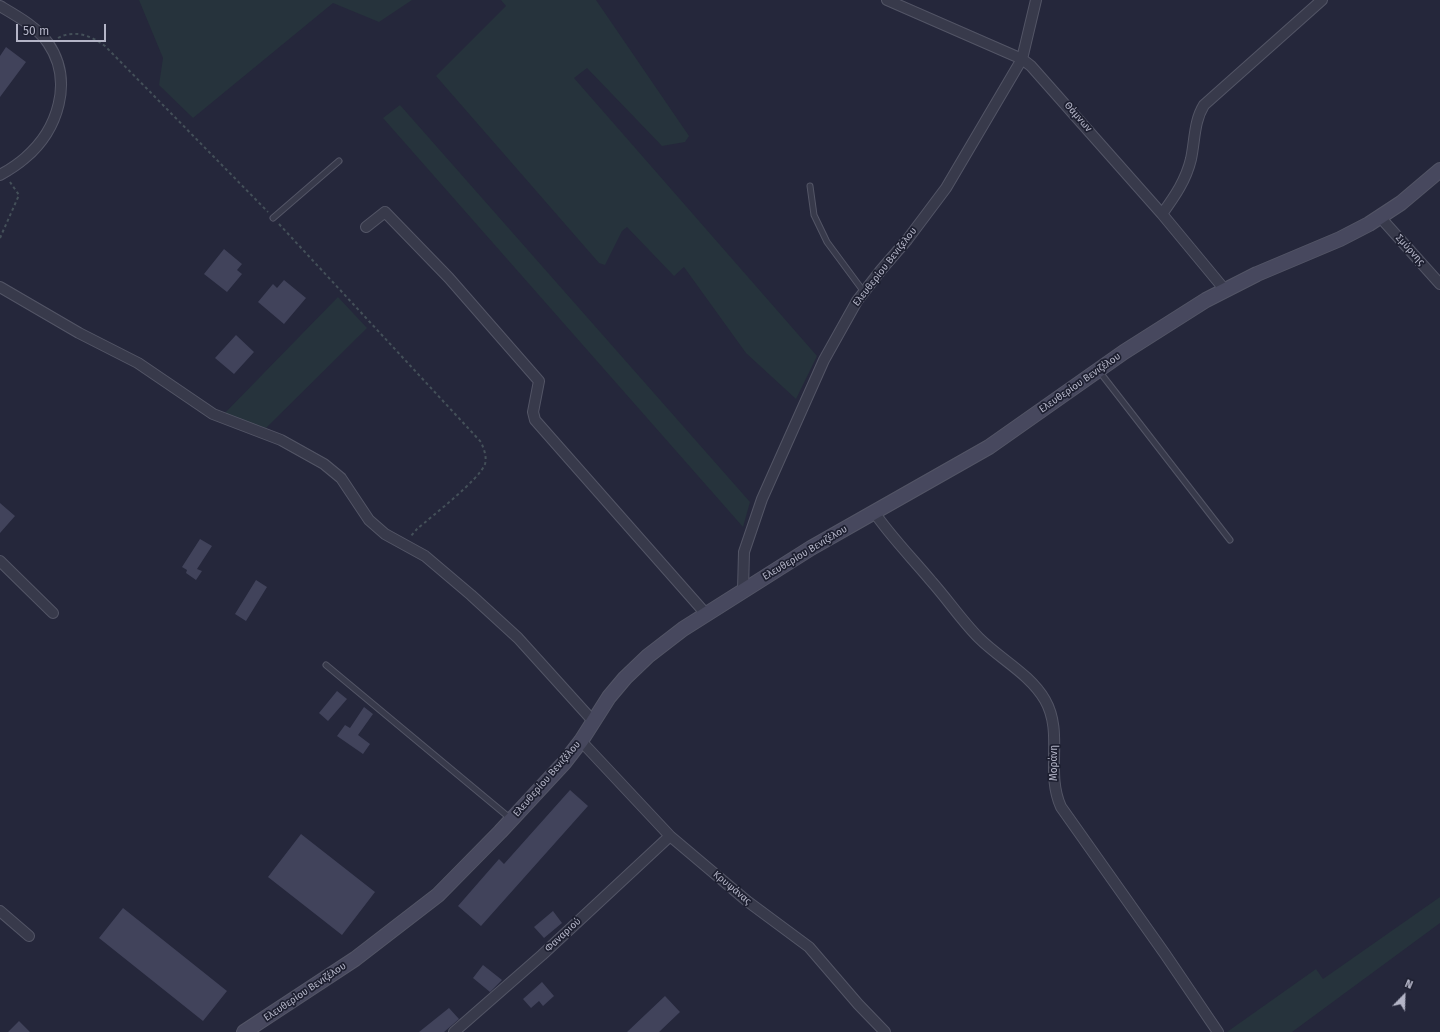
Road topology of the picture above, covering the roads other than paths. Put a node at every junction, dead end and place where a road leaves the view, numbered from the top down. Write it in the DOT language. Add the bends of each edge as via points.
graph roads {
  1 [pos="887,0"];
  2 [pos="1036,0"];
  3 [pos="1322,0"];
  4 [pos="0,6"];
  5 [pos="1022,59"];
  6 [pos="339,161"];
  7 [pos="1440,170"];
  8 [pos="2,174"];
  9 [pos="810,186"];
  10 [pos="1162,214"];
  11 [pos="1380,217"];
  12 [pos="273,218"];
  13 [pos="366,227"];
  14 [pos="1440,284"];
  15 [pos="0,287"];
  16 [pos="1225,290"];
  17 [pos="864,292"];
  18 [pos="1098,370"];
  19 [pos="874,512"];
  20 [pos="1230,540"];
  21 [pos="0,561"];
  22 [pos="743,590"];
  23 [pos="53,613"];
  24 [pos="706,614"];
  25 [pos="326,665"];
  26 [pos="593,721"];
  27 [pos="581,741"];
  28 [pos="512,819"];
  29 [pos="670,836"];
  30 [pos="0,911"];
  31 [pos="29,936"];
  32 [pos="244,1032"];
  33 [pos="454,1032"];
  34 [pos="886,1032"];
  35 [pos="1218,1032"];
  1 -- 5 [label="street, Θάμνων"];
  2 -- 5 [label="street, Ελευθερίου Βενιζελου"];
  3 -- 10 [label="street" via="1204,105 1197,120 1186,175 1178,192"];
  4 -- 8 [label="street" via="33,28 48,43 61,76 57,111 47,132 26,158"];
  5 -- 10 [label="street, Θάμνων" via="1038,72"];
  5 -- 17 [label="street, Ελευθερίου Βενιζελου" via="946,188"];
  6 -- 12 [label="lane"];
  7 -- 11 [label="main road, Ελευθερίου Βενιζέλου"];
  9 -- 17 [label="lane" via="814,215 827,242"];
  10 -- 16 [label="street, Θάμνων"];
  11 -- 14 [label="street, Σμύρνης"];
  11 -- 16 [label="main road, Ελευθερίου Βενιζέλου" via="1340,239"];
  13 -- 24 [label="street" via="385,212 449,278 539,381 533,412 534,420"];
  15 -- 26 [label="street" via="79,333 138,363 213,414 280,440 324,464 341,478 369,520 385,534 406,544 448,576 518,638"];
  16 -- 18 [label="main road, Ελευθερίου Βενιζέλου" via="1195,306"];
  17 -- 22 [label="street, Ελευθερίου Βενιζελου" via="824,360 774,469 744,552"];
  18 -- 19 [label="main road, Ελευθερίου Βενιζέλου" via="989,447"];
  18 -- 20 [label="lane"];
  19 -- 22 [label="main road, Ελευθερίου Βενιζέλου"];
  19 -- 35 [label="street, Μοράνη" via="890,535 978,637 1020,672 1045,700 1053,726 1053,779 1061,807"];
  21 -- 23 [label="street"];
  22 -- 24 [label="main road, Ελευθερίου Βενιζέλου"];
  24 -- 26 [label="main road, Ελευθερίου Βενιζέλου" via="665,642 634,668 609,697"];
  25 -- 28 [label="lane"];
  26 -- 27 [label="main road, Ελευθερίου Βενιζέλου"];
  27 -- 28 [label="main road, Ελευθερίου Βενιζέλου"];
  27 -- 29 [label="street, Κρυψάνας"];
  28 -- 32 [label="main road, Ελευθερίου Βενιζέλου" via="449,884 413,916 316,986"];
  29 -- 33 [label="street, Φαναριού" via="542,955"];
  29 -- 34 [label="street, Κρυψάνας" via="747,901 809,947"];
  30 -- 31 [label="street"];
}
